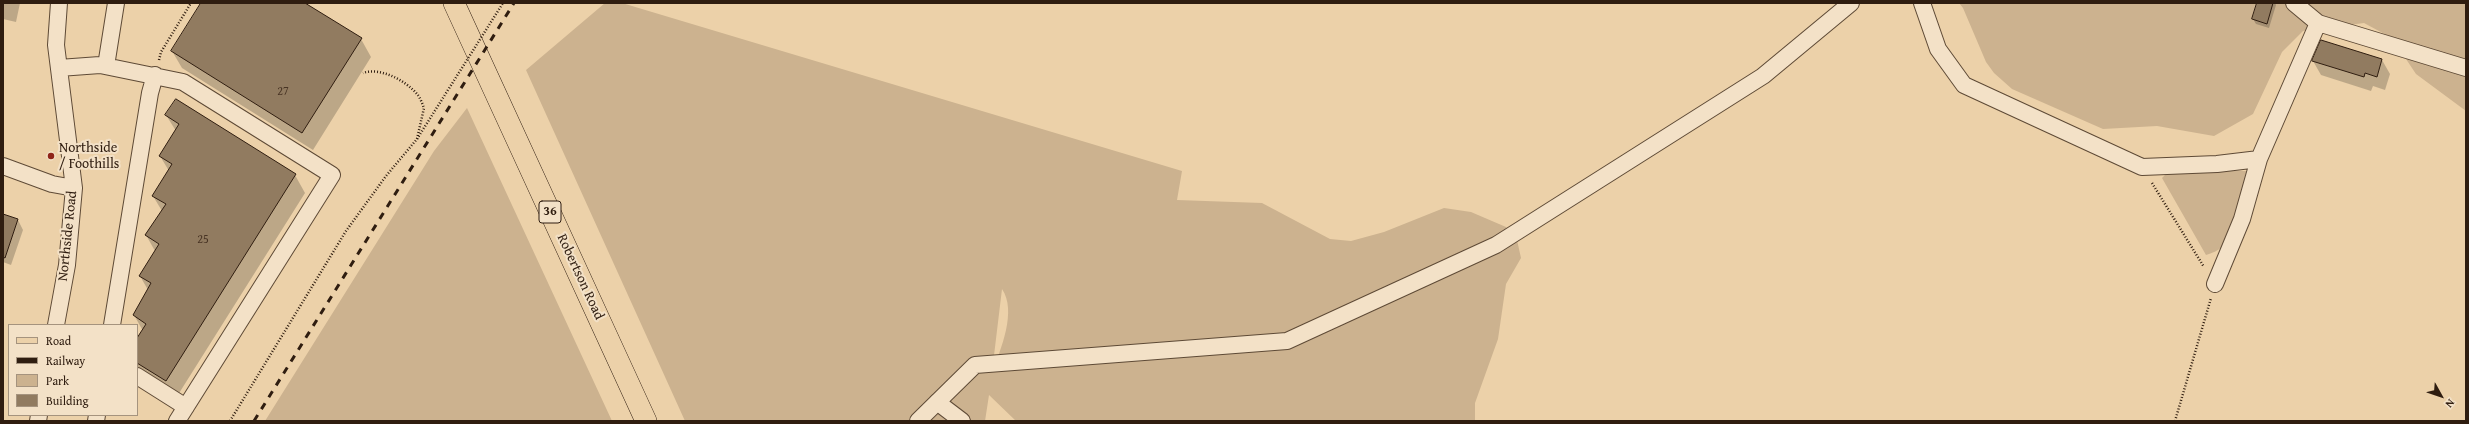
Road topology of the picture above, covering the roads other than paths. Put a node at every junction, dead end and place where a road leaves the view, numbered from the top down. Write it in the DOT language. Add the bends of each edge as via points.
graph roads {
  1 [pos="59,3"];
  2 [pos="116,3"];
  3 [pos="454,3"];
  4 [pos="1851,3"];
  5 [pos="1922,3"];
  6 [pos="2294,3"];
  7 [pos="2318,23"];
  8 [pos="106,66"];
  9 [pos="59,68"];
  10 [pos="2466,68"];
  11 [pos="155,75"];
  12 [pos="2259,160"];
  13 [pos="3,166"];
  14 [pos="74,188"];
  15 [pos="2215,284"];
  16 [pos="56,324"];
  17 [pos="112,324"];
  18 [pos="138,377"];
  19 [pos="937,402"];
  20 [pos="186,407"];
  21 [pos="177,421"];
  22 [pos="646,421"];
  23 [pos="918,421"];
  24 [pos="962,421"];
  1 -- 9 [label="street, Northside Road" via="56,45"];
  2 -- 8 [label="street"];
  3 -- 22 [label="main road, Robertson Road / 36"];
  4 -- 19 [label="street" via="1763,76 1496,245 1287,341 975,365"];
  5 -- 12 [label="street" via="1938,49 1964,85 2142,167"];
  6 -- 7 [label="street"];
  7 -- 10 [label="street"];
  7 -- 12 [label="street"];
  8 -- 9 [label="street"];
  8 -- 11 [label="street"];
  9 -- 14 [label="street, Northside Road"];
  11 -- 17 [label="street"];
  11 -- 20 [label="street" via="183,82 332,175"];
  12 -- 15 [label="street" via="2242,219"];
  13 -- 14 [label="street" via="52,184"];
  14 -- 16 [label="street, Northside Road" via="67,265"];
  18 -- 20 [label="street"];
  19 -- 23 [label="street"];
  19 -- 24 [label="street"];
  20 -- 21 [label="street"];
}
